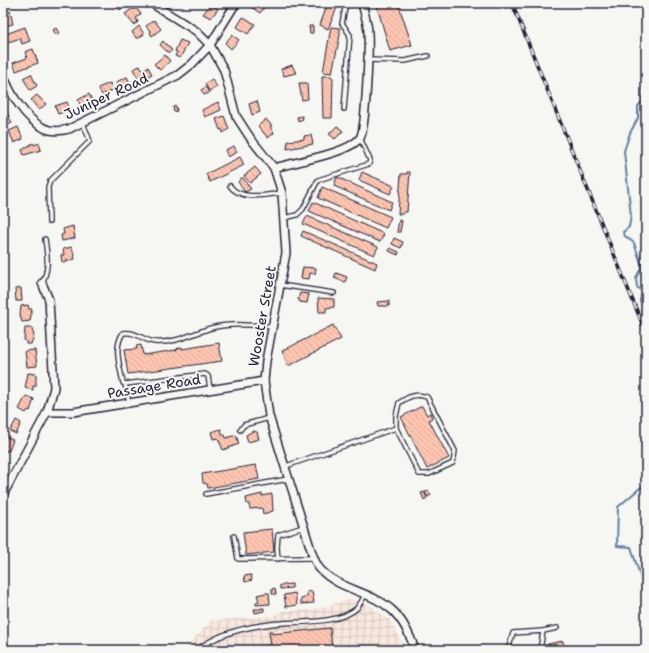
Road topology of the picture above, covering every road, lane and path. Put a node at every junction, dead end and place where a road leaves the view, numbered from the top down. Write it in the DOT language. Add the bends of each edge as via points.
graph roads {
  1 [pos="151,3"];
  2 [pos="236,3"];
  3 [pos="346,3"];
  4 [pos="362,3"];
  5 [pos="210,45"];
  6 [pos="428,56"];
  7 [pos="367,60"];
  8 [pos="3,73"];
  9 [pos="344,109"];
  10 [pos="83,123"];
  11 [pos="360,138"];
  12 [pos="274,168"];
  13 [pos="230,186"];
  14 [pos="282,193"];
  15 [pos="284,218"];
  16 [pos="49,222"];
  17 [pos="45,239"];
  18 [pos="42,283"];
  19 [pos="280,285"];
  20 [pos="334,293"];
  21 [pos="273,327"];
  22 [pos="264,382"];
  23 [pos="125,384"];
  24 [pos="210,390"];
  25 [pos="130,404"];
  26 [pos="48,412"];
  27 [pos="270,418"];
  28 [pos="396,428"];
  29 [pos="240,430"];
  30 [pos="286,466"];
  31 [pos="289,479"];
  32 [pos="206,494"];
  33 [pos="3,495"];
  34 [pos="303,527"];
  35 [pos="234,536"];
  36 [pos="314,558"];
  37 [pos="278,559"];
  38 [pos="366,594"];
  39 [pos="557,628"];
  40 [pos="542,631"];
  41 [pos="197,650"];
  42 [pos="415,650"];
  43 [pos="508,650"];
  44 [pos="540,650"];
  1 -- 5 [label="street, Wooster Street" via="196,31"];
  2 -- 5 [label="street, Juniper Road"];
  3 -- 9 [label="lane" via="342,23 350,35"];
  4 -- 7 [label="street" via="368,32"];
  5 -- 10 [label="street, Juniper Road" via="178,75"];
  5 -- 12 [label="street, Wooster Street" via="224,70 236,116"];
  6 -- 7 [label="lane" via="405,61"];
  7 -- 11 [label="street" via="366,115"];
  8 -- 10 [label="street, Juniper Road" via="19,103 31,119 44,128 58,131"];
  10 -- 16 [label="lane" via="90,141 50,181"];
  11 -- 12 [label="street" via="332,153"];
  11 -- 15 [label="lane" via="370,160 369,164 318,180 300,212"];
  12 -- 14 [label="street, Wooster Street"];
  13 -- 14 [label="lane" via="243,195"];
  14 -- 15 [label="street, Wooster Street"];
  15 -- 19 [label="street, Wooster Street" via="286,253"];
  17 -- 18 [label="lane" via="48,266"];
  18 -- 26 [label="street" via="49,300 54,388"];
  19 -- 20 [label="lane"];
  19 -- 21 [label="street, Wooster Street"];
  21 -- 22 [label="street, Wooster Street"];
  21 -- 23 [label="lane" via="248,325 212,328 192,335 154,342 138,334 123,333 117,346"];
  22 -- 24 [label="street, Passage Road"];
  22 -- 27 [label="street, Wooster Street"];
  23 -- 24 [label="lane" via="205,374 208,376"];
  23 -- 25 [label="lane"];
  24 -- 25 [label="street, Passage Road"];
  25 -- 26 [label="street, Passage Road" via="73,412"];
  26 -- 33 [label="street"];
  27 -- 29 [label="lane" via="244,425"];
  27 -- 30 [label="street, Wooster Street"];
  28 -- 28 [label="lane" via="399,403 418,394 426,397 455,451 453,463 430,474 419,474"];
  28 -- 30 [label="lane"];
  30 -- 31 [label="street, Wooster Street"];
  31 -- 32 [label="lane"];
  31 -- 34 [label="street, Wooster Street"];
  34 -- 36 [label="street, Wooster Street"];
  34 -- 37 [label="lane" via="278,536"];
  35 -- 37 [label="lane" via="238,559"];
  36 -- 37 [label="lane"];
  36 -- 38 [label="street, Wooster Street" via="319,568 332,580"];
  38 -- 41 [label="lane" via="357,608 343,616 232,631"];
  38 -- 42 [label="street, Wooster Street" via="392,610 403,623"];
  39 -- 40 [label="lane"];
  40 -- 43 [label="lane" via="513,632"];
  40 -- 44 [label="lane"];
}
